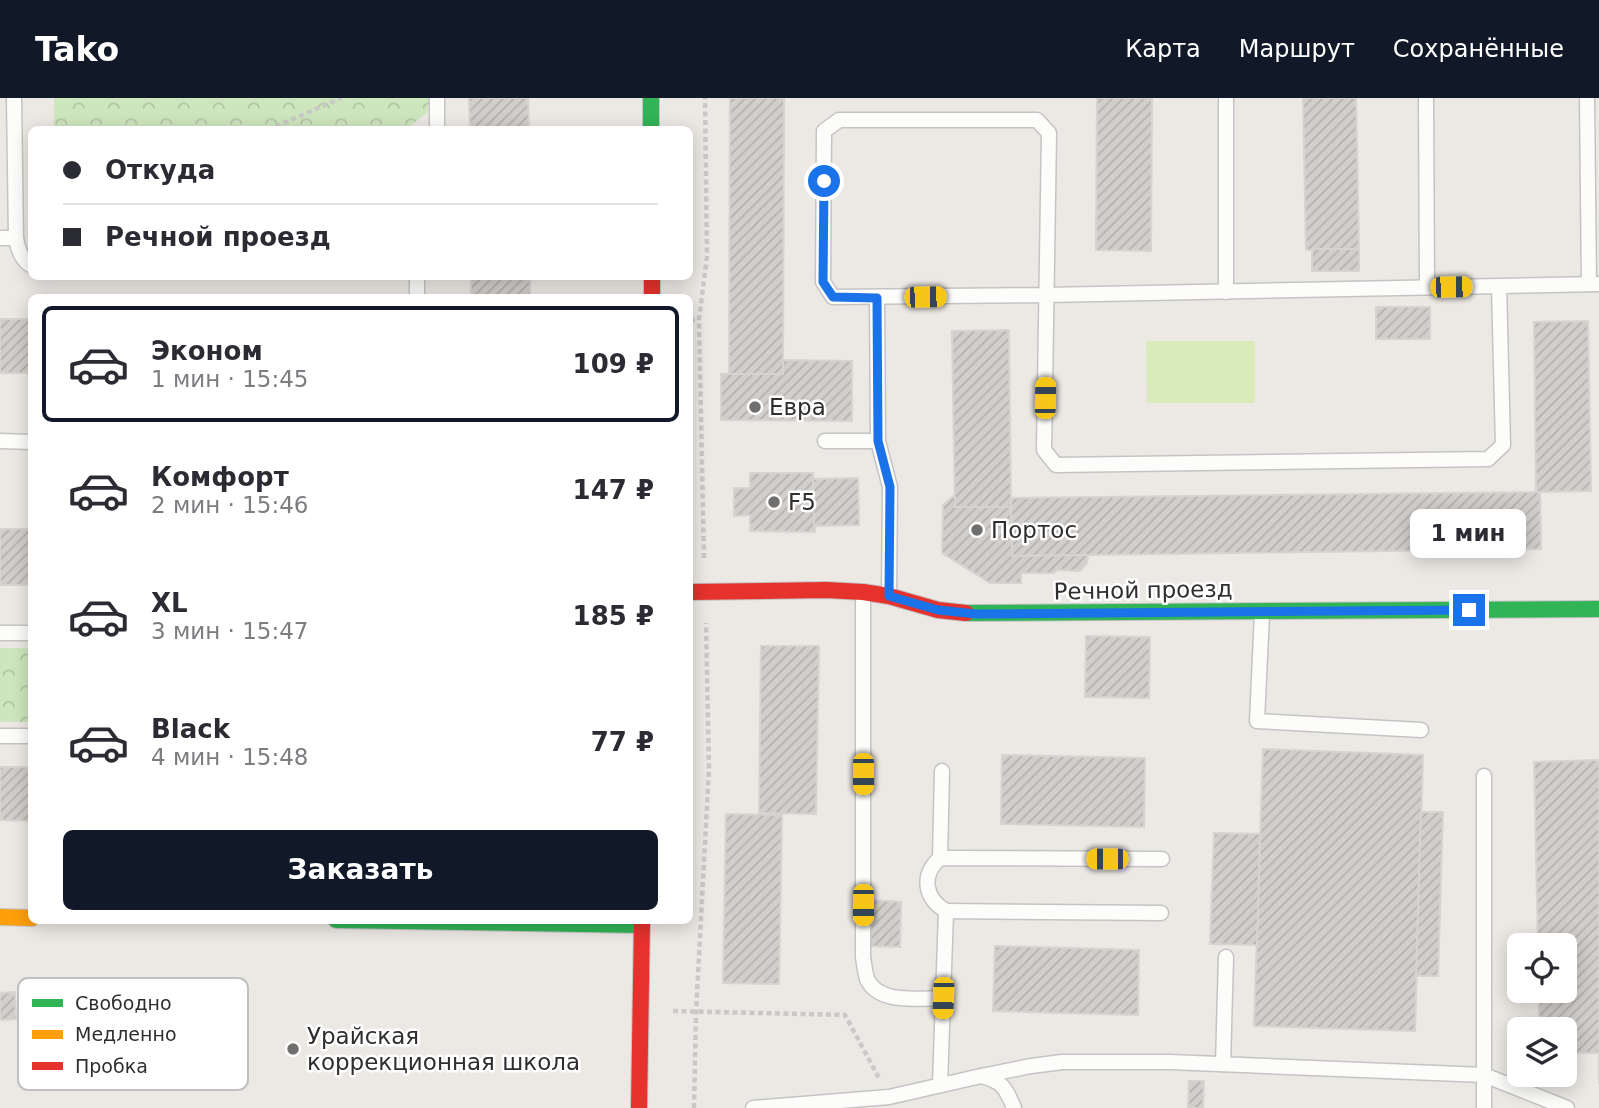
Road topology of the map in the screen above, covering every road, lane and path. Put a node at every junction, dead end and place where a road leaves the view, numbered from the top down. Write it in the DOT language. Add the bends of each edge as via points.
graph roads {
  1 [pos="14,98"];
  2 [pos="341,98"];
  3 [pos="437,98"];
  4 [pos="651,98"];
  5 [pos="1226,98"];
  6 [pos="1426,98"];
  7 [pos="1587,98"];
  8 [pos="277,126"];
  9 [pos="437,126"];
  10 [pos="651,126"];
  11 [pos="16,238"];
  12 [pos="0,239"];
  13 [pos="28,264"];
  14 [pos="1594,284"];
  15 [pos="1499,286"];
  16 [pos="1427,287"];
  17 [pos="1226,292"];
  18 [pos="1046,295"];
  19 [pos="877,298"];
  20 [pos="699,319"];
  21 [pos="693,320"];
  22 [pos="0,441"];
  23 [pos="825,441"];
  24 [pos="878,441"];
  25 [pos="28,442"];
  26 [pos="693,592"];
  27 [pos="863,592"];
  28 [pos="889,596"];
  29 [pos="1599,608"];
  30 [pos="1262,611"];
  31 [pos="0,633"];
  32 [pos="28,633"];
  33 [pos="1421,730"];
  34 [pos="0,736"];
  35 [pos="28,736"];
  36 [pos="942,771"];
  37 [pos="1484,776"];
  38 [pos="940,858"];
  39 [pos="1162,859"];
  40 [pos="946,911"];
  41 [pos="1161,914"];
  42 [pos="0,917"];
  43 [pos="28,918"];
  44 [pos="642,924"];
  45 [pos="1226,957"];
  46 [pos="943,998"];
  47 [pos="641,1009"];
  48 [pos="1223,1064"];
  49 [pos="1484,1075"];
  50 [pos="981,1076"];
  51 [pos="940,1085"];
  52 [pos="889,1097"];
  53 [pos="785,1107"];
  54 [pos="639,1108"];
  55 [pos="653,1108"];
  56 [pos="753,1108"];
  57 [pos="1014,1108"];
  58 [pos="1484,1108"];
  59 [pos="1567,1108"];
  1 -- 11 [label="lane"];
  2 -- 8 [label="path"];
  3 -- 9 [label="lane"];
  4 -- 10 [label="street"];
  5 -- 17 [label="lane"];
  6 -- 16 [label="lane"];
  7 -- 14 [label="lane"];
  11 -- 12 [label="lane"];
  11 -- 13 [label="lane" via="18,251"];
  14 -- 15 [label="lane"];
  15 -- 16 [label="lane"];
  15 -- 18 [label="lane" via="1503,445 1488,458 1056,465 1044,450"];
  16 -- 17 [label="lane"];
  17 -- 18 [label="lane"];
  18 -- 19 [label="lane"];
  18 -- 19 [label="lane" via="1049,133 1037,120 839,120 824,131 823,282 833,297"];
  19 -- 24 [label="lane"];
  20 -- 21 [label="path"];
  22 -- 25 [label="lane"];
  23 -- 24 [label="lane"];
  24 -- 28 [label="lane" via="890,487"];
  26 -- 27 [label="street, Речной проезд"];
  27 -- 28 [label="street, Речной проезд"];
  27 -- 46 [label="lane" via="863,957 867,978 876,991 894,998"];
  28 -- 30 [label="street, Речной проезд" via="938,610 976,614"];
  29 -- 30 [label="street, Речной проезд"];
  30 -- 33 [label="lane" via="1257,721"];
  31 -- 32 [label="lane"];
  34 -- 35 [label="lane"];
  36 -- 38 [label="lane"];
  37 -- 49 [label="lane"];
  38 -- 39 [label="lane"];
  38 -- 40 [label="lane" via="928,882 932,899"];
  40 -- 41 [label="lane"];
  40 -- 46 [label="lane"];
  42 -- 43 [label="street"];
  44 -- 47 [label="street"];
  45 -- 48 [label="lane"];
  46 -- 51 [label="lane"];
  47 -- 52 [label="path" via="845,1015"];
  47 -- 54 [label="street"];
  48 -- 49 [label="lane"];
  48 -- 50 [label="lane" via="1062,1062"];
  49 -- 58 [label="lane"];
  49 -- 59 [label="lane"];
  50 -- 51 [label="lane"];
  50 -- 57 [label="lane" via="1003,1086"];
  51 -- 52 [label="lane"];
  52 -- 53 [label="lane"];
  53 -- 56 [label="lane"];
  54 -- 55 [label="lane"];
}
